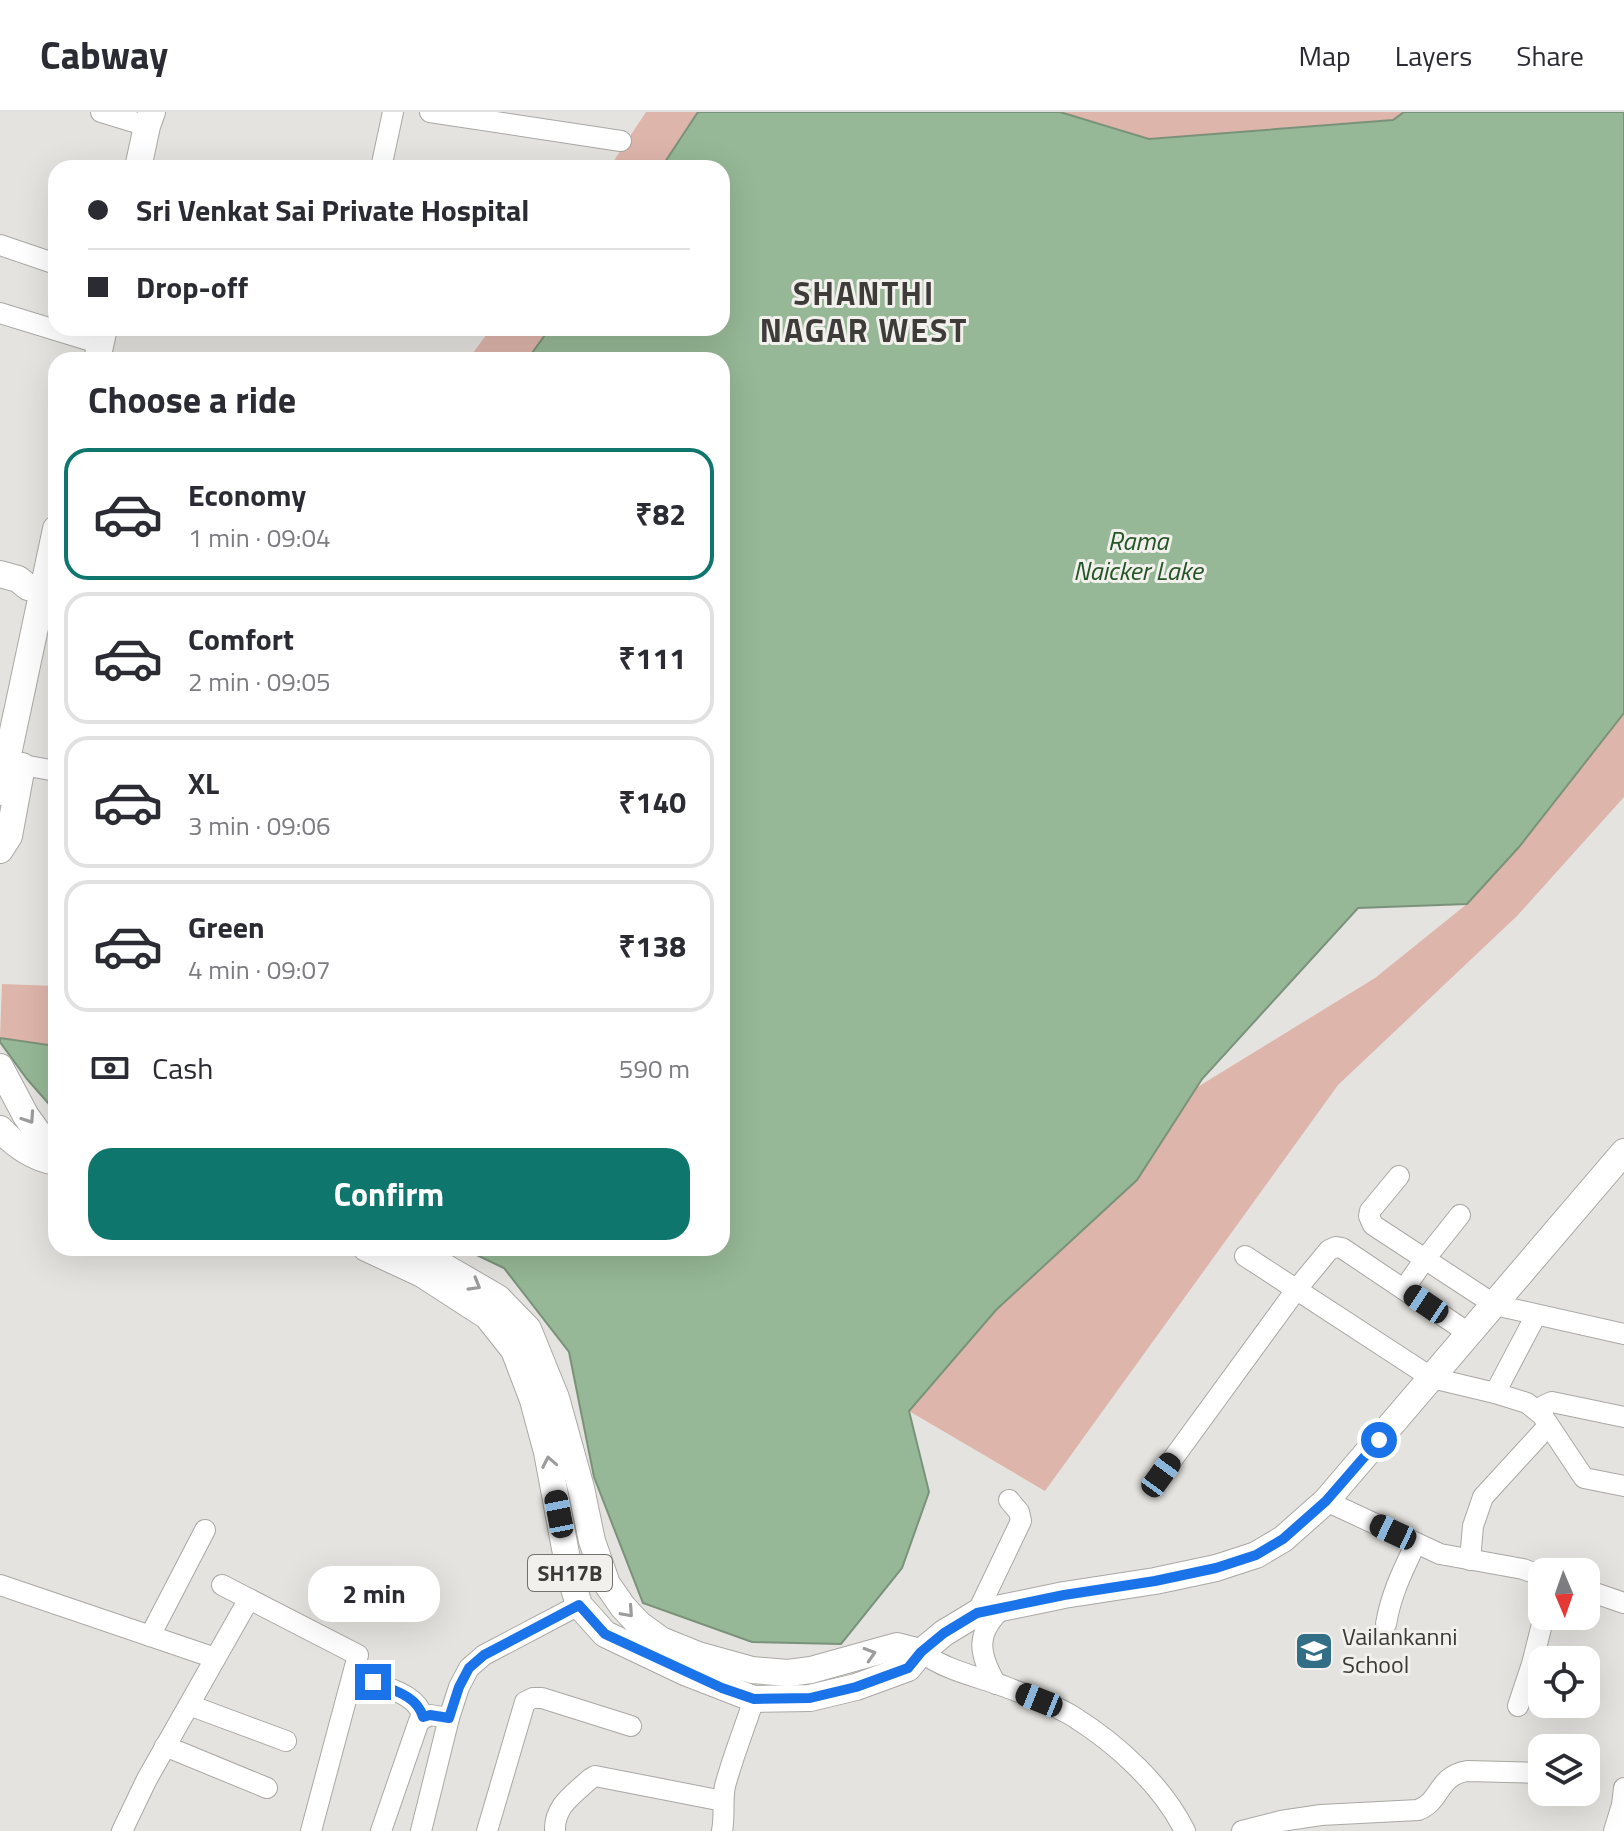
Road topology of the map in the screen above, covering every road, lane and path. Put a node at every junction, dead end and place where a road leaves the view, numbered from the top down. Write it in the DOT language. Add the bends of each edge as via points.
graph roads {
  1 [pos="101,112"];
  2 [pos="393,112"];
  3 [pos="430,112"];
  4 [pos="149,119"];
  5 [pos="621,141"];
  6 [pos="140,160"];
  7 [pos="383,160"];
  8 [pos="0,245"];
  9 [pos="48,261"];
  10 [pos="0,313"];
  11 [pos="48,328"];
  12 [pos="75,336"];
  13 [pos="101,344"];
  14 [pos="0,574"];
  15 [pos="0,586"];
  16 [pos="46,594"];
  17 [pos="23,765"];
  18 [pos="48,770"];
  19 [pos="0,792"];
  20 [pos="0,850"];
  21 [pos="5,1076"];
  22 [pos="0,1129"];
  23 [pos="48,1138"];
  24 [pos="1624,1152"];
  25 [pos="48,1161"];
  26 [pos="1399,1176"];
  27 [pos="1460,1215"];
  28 [pos="1392,1237"];
  29 [pos="383,1256"];
  30 [pos="423,1256"];
  31 [pos="1245,1256"];
  32 [pos="1425,1259"];
  33 [pos="1369,1266"];
  34 [pos="1404,1289"];
  35 [pos="1296,1290"];
  36 [pos="1495,1305"];
  37 [pos="1536,1315"];
  38 [pos="1470,1334"];
  39 [pos="1624,1334"];
  40 [pos="1432,1378"];
  41 [pos="1495,1393"];
  42 [pos="1624,1417"];
  43 [pos="1545,1421"];
  44 [pos="1161,1475"];
  45 [pos="1624,1486"];
  46 [pos="1009,1500"];
  47 [pos="1326,1501"];
  48 [pos="205,1530"];
  49 [pos="1416,1543"];
  50 [pos="1470,1560"];
  51 [pos="1528,1571"];
  52 [pos="0,1585"];
  53 [pos="222,1585"];
  54 [pos="1600,1594"];
  55 [pos="249,1599"];
  56 [pos="1623,1601"];
  57 [pos="579,1605"];
  58 [pos="1004,1607"];
  59 [pos="977,1613"];
  60 [pos="1386,1624"];
  61 [pos="1540,1630"];
  62 [pos="150,1636"];
  63 [pos="921,1652"];
  64 [pos="215,1658"];
  65 [pos="369,1678"];
  66 [pos="996,1684"];
  67 [pos="754,1699"];
  68 [pos="189,1705"];
  69 [pos="1518,1706"];
  70 [pos="423,1717"];
  71 [pos="449,1718"];
  72 [pos="631,1726"];
  73 [pos="286,1741"];
  74 [pos="165,1746"];
  75 [pos="1528,1773"];
  76 [pos="267,1788"];
  77 [pos="724,1793"];
  78 [pos="1623,1800"];
  79 [pos="122,1831"];
  80 [pos="311,1831"];
  81 [pos="381,1831"];
  82 [pos="421,1831"];
  83 [pos="487,1831"];
  84 [pos="555,1831"];
  85 [pos="722,1831"];
  86 [pos="1185,1831"];
  87 [pos="1242,1831"];
  88 [pos="1614,1831"];
  1 -- 4 [label="street"];
  2 -- 7 [label="street"];
  3 -- 5 [label="street"];
  4 -- 6 [label="main road"];
  8 -- 9 [label="street"];
  10 -- 11 [label="street"];
  12 -- 13 [label="street"];
  14 -- 16 [label="main road"];
  15 -- 16 [label="main road"];
  16 -- 17 [label="main road"];
  16 -- 19 [label="main road"];
  17 -- 18 [label="street"];
  17 -- 20 [label="main road" via="9,836"];
  21 -- 23 [label="main road, one-way" via="26,1116"];
  22 -- 25 [label="main road" via="16,1145"];
  24 -- 36 [label="main road, SH17B"];
  26 -- 28 [label="street" via="1369,1216"];
  27 -- 32 [label="street"];
  28 -- 32 [label="street"];
  28 -- 33 [label="street"];
  57 -- 29 [label="main road, SH17B, one-way" via="547,1452 514,1350 487,1316"];
  30 -- 63 [label="main road, SH17B, one-way" via="498,1298 528,1329 556,1398 607,1584 639,1624 661,1640 752,1670 811,1670 897,1646"];
  31 -- 35 [label="street"];
  32 -- 34 [label="street"];
  32 -- 36 [label="street"];
  33 -- 34 [label="street"];
  33 -- 35 [label="street" via="1336,1247"];
  34 -- 38 [label="street"];
  35 -- 40 [label="street"];
  35 -- 44 [label="street"];
  36 -- 37 [label="street"];
  36 -- 38 [label="main road, SH17B"];
  37 -- 39 [label="street"];
  37 -- 41 [label="street"];
  38 -- 40 [label="main road, SH17B"];
  40 -- 41 [label="street"];
  40 -- 47 [label="main road, SH17B"];
  41 -- 43 [label="street" via="1527,1403"];
  42 -- 43 [label="street" via="1552,1402 1543,1406"];
  43 -- 45 [label="street" via="1584,1478"];
  43 -- 50 [label="street" via="1483,1497"];
  46 -- 59 [label="street" via="1021,1521"];
  47 -- 49 [label="street"];
  47 -- 58 [label="main road, SH17B" via="1283,1539 1243,1560"];
  48 -- 62 [label="street"];
  49 -- 50 [label="street"];
  49 -- 60 [label="street"];
  50 -- 51 [label="street"];
  52 -- 62 [label="street"];
  53 -- 55 [label="street"];
  54 -- 56 [label="street"];
  55 -- 64 [label="street"];
  55 -- 80 [label="street" via="358,1655"];
  57 -- 67 [label="main road, SH17B" via="605,1634"];
  57 -- 71 [label="street" via="469,1668"];
  58 -- 59 [label="main road, SH17B"];
  58 -- 66 [label="street" via="990,1619 982,1647"];
  59 -- 63 [label="main road, SH17B"];
  61 -- 69 [label="street"];
  62 -- 64 [label="street"];
  63 -- 66 [label="street" via="937,1664"];
  63 -- 67 [label="main road, SH17B" via="908,1668 856,1687 810,1698"];
  64 -- 68 [label="street"];
  65 -- 70 [label="street" via="410,1698"];
  66 -- 86 [label="street" via="1072,1716 1101,1736 1154,1783"];
  67 -- 77 [label="street"];
  68 -- 73 [label="street"];
  68 -- 74 [label="street"];
  70 -- 71 [label="street"];
  70 -- 81 [label="street"];
  71 -- 82 [label="street"];
  72 -- 83 [label="street" via="542,1698 525,1702"];
  74 -- 76 [label="street"];
  74 -- 79 [label="street"];
  75 -- 87 [label="street" via="1457,1773 1427,1807 1418,1810 1321,1815"];
  77 -- 84 [label="street" via="595,1776 558,1809"];
  77 -- 85 [label="street"];
  78 -- 88 [label="street"];
}
